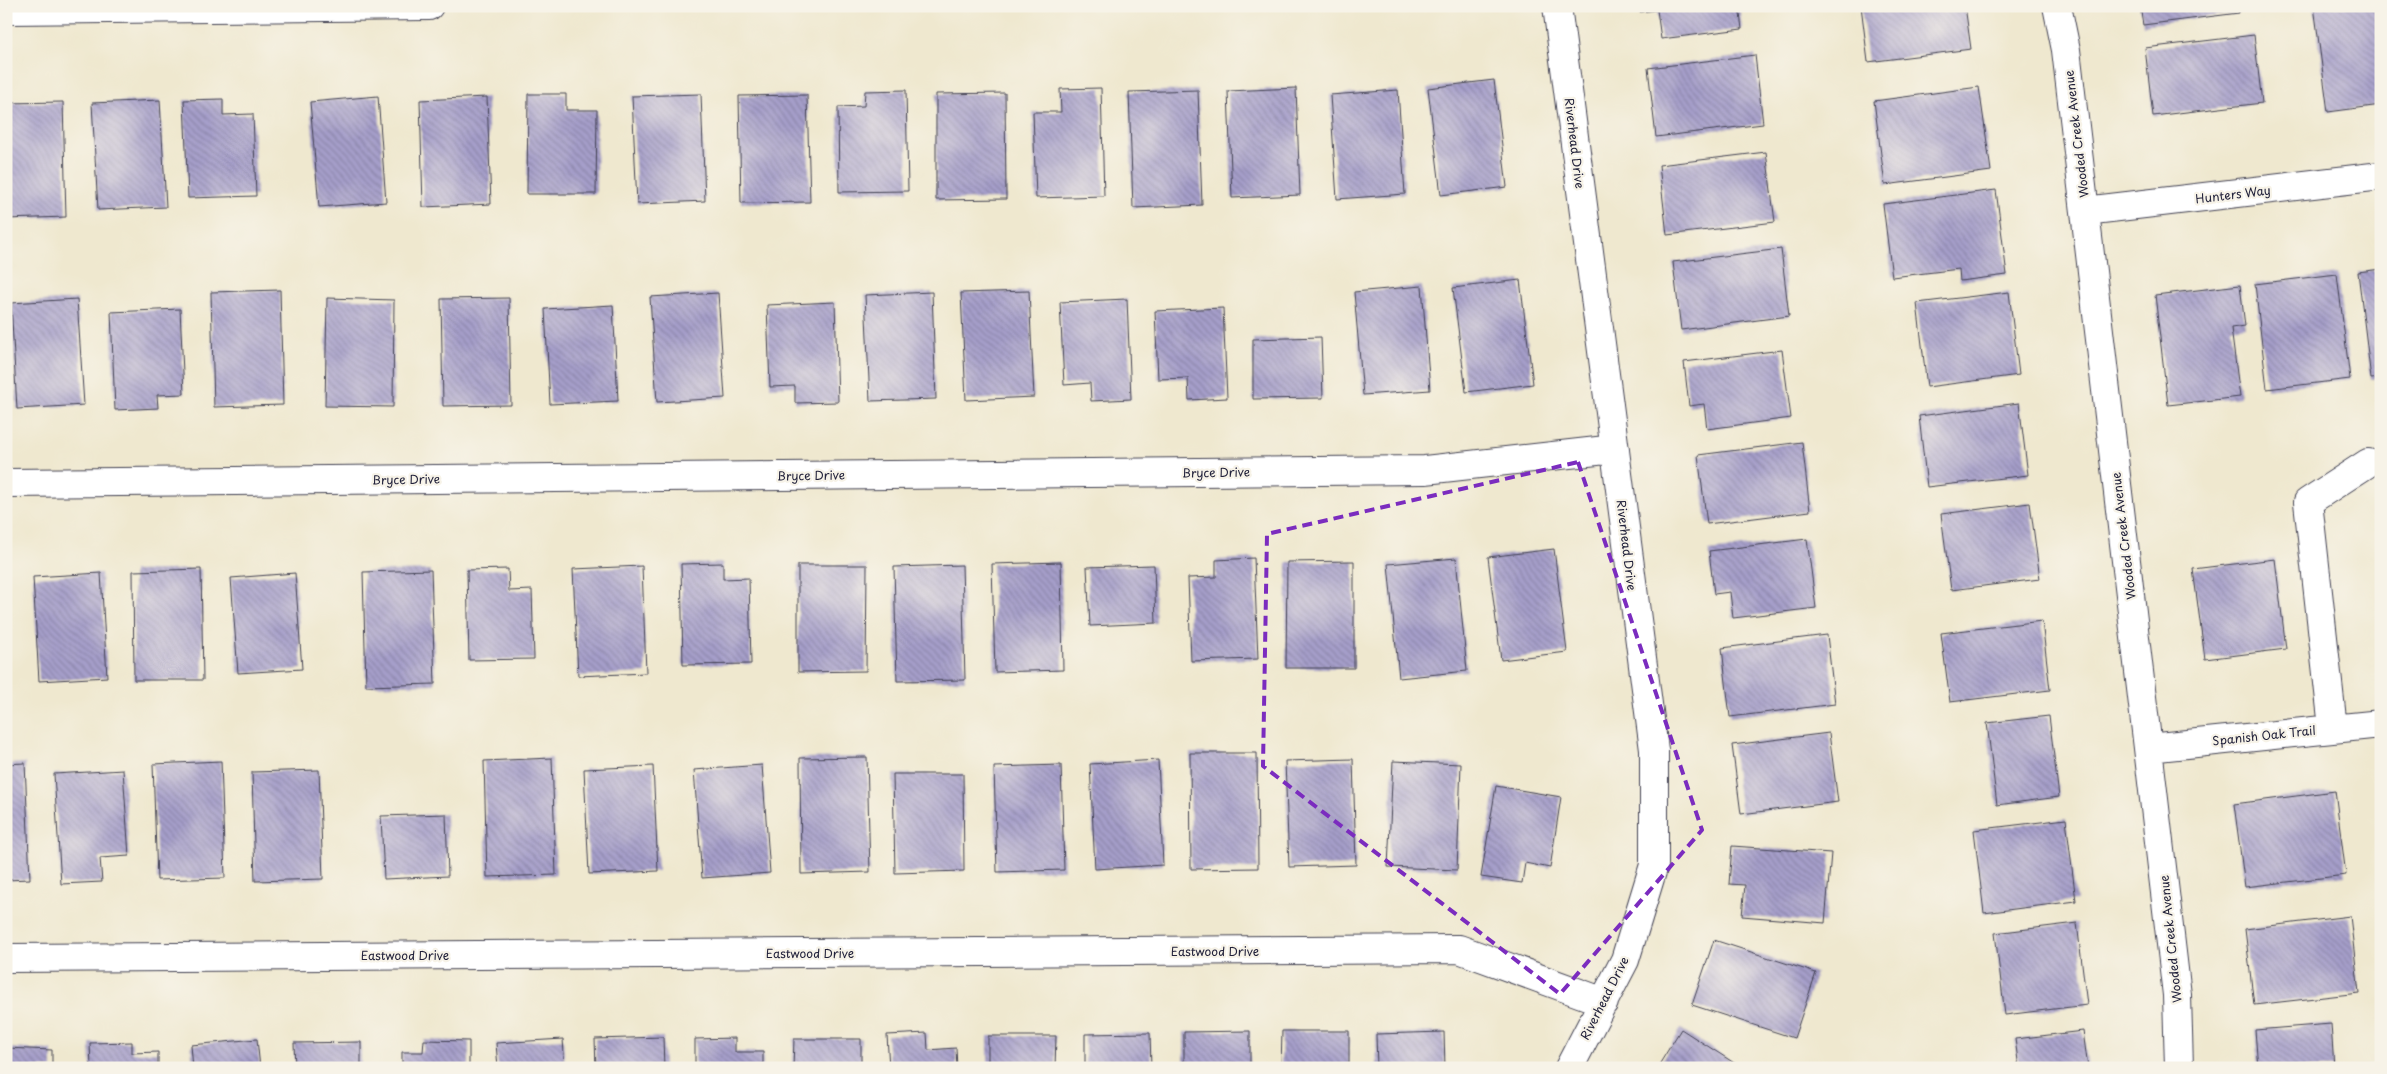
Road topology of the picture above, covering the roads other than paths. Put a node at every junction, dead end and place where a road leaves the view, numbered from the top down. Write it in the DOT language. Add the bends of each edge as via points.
graph roads {
  1 [pos="429,6"];
  2 [pos="1557,6"];
  3 [pos="2057,6"];
  4 [pos="6,10"];
  5 [pos="2381,176"];
  6 [pos="2085,211"];
  7 [pos="1614,449"];
  8 [pos="2368,463"];
  9 [pos="6,483"];
  10 [pos="2381,724"];
  11 [pos="2333,728"];
  12 [pos="2148,748"];
  13 [pos="6,958"];
  14 [pos="1604,1002"];
  15 [pos="1569,1068"];
  16 [pos="2179,1068"];
  1 -- 4 [label="street"];
  2 -- 7 [label="street, Riverhead Drive"];
  3 -- 6 [label="street, Wooded Creek Avenue" via="2066,50"];
  5 -- 6 [label="street, Hunters Way"];
  6 -- 12 [label="street, Wooded Creek Avenue"];
  7 -- 9 [label="street, Bryce Drive" via="1424,470"];
  7 -- 14 [label="street, Riverhead Drive" via="1654,750 1654,866 1625,960"];
  8 -- 11 [label="street" via="2308,502"];
  10 -- 11 [label="street, Spanish Oak Trail"];
  11 -- 12 [label="street, Spanish Oak Trail"];
  12 -- 16 [label="street, Wooded Creek Avenue" via="2177,995"];
  13 -- 14 [label="street, Eastwood Drive" via="1459,949"];
  14 -- 15 [label="street, Riverhead Drive"];
}
